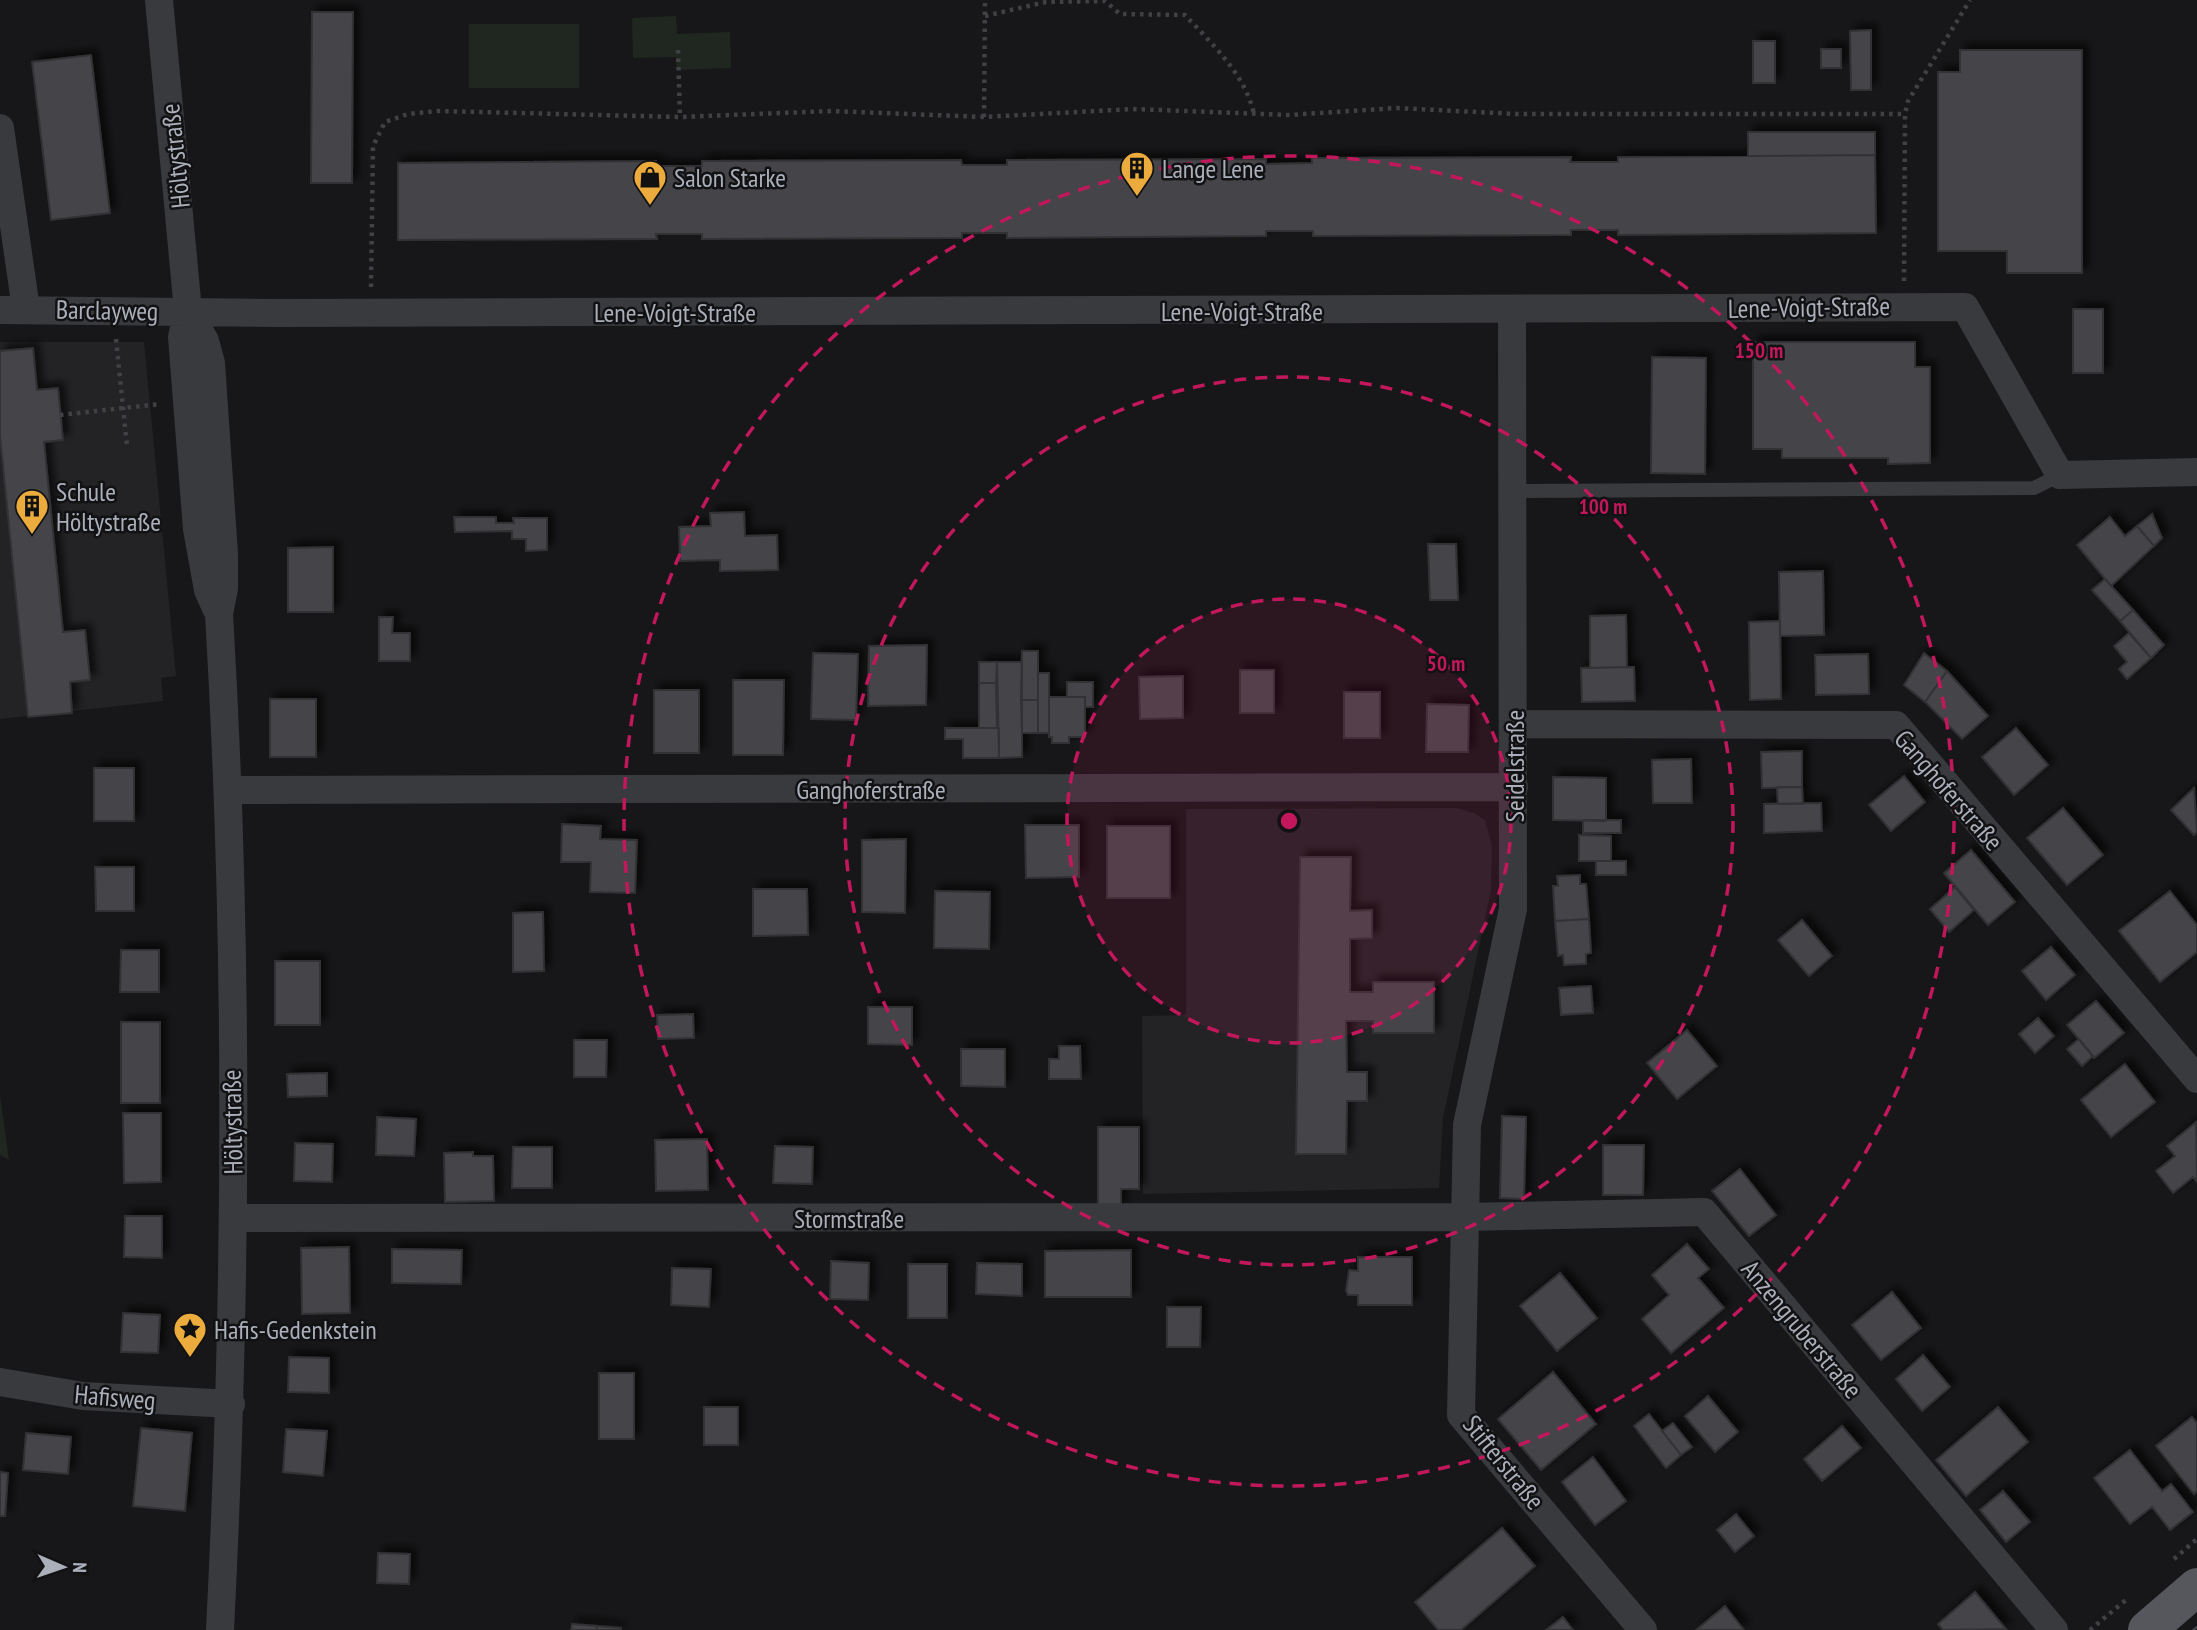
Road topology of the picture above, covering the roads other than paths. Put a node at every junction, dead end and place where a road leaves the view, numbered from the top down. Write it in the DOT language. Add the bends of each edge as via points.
graph roads {
  1 [pos="159,0"];
  2 [pos="0,128"];
  3 [pos="13,310"];
  4 [pos="1513,310"];
  5 [pos="188,311"];
  6 [pos="2197,472"];
  7 [pos="2060,475"];
  8 [pos="1515,491"];
  9 [pos="219,614"];
  10 [pos="1514,724"];
  11 [pos="1514,787"];
  12 [pos="228,790"];
  13 [pos="2197,1079"];
  14 [pos="1464,1217"];
  15 [pos="233,1218"];
  16 [pos="0,1382"];
  17 [pos="232,1404"];
  18 [pos="2197,1587"];
  19 [pos="220,1630"];
  20 [pos="1643,1630"];
  21 [pos="2054,1630"];
  22 [pos="2147,1630"];
  1 -- 5 [label="street, Höltystraße"];
  2 -- 3 [label="street, Barclayweg"];
  3 -- 5 [label="street, Barclayweg"];
  4 -- 5 [label="street, Lene-Voigt-Straße"];
  4 -- 7 [label="street, Lene-Voigt-Straße" via="1965,307"];
  4 -- 8 [label="street, Seidelstraße"];
  5 -- 9 [label="street, Höltystraße" via="182,337 197,529 208,590"];
  5 -- 9 [label="street, Höltystraße" via="211,363 224,554"];
  6 -- 7 [label="street"];
  7 -- 8 [label="lane" via="2034,488"];
  8 -- 10 [label="street, Seidelstraße"];
  9 -- 12 [label="street, Höltystraße"];
  10 -- 11 [label="street, Seidelstraße"];
  10 -- 13 [label="street, Ganghoferstraße" via="1896,725"];
  11 -- 12 [label="street, Ganghoferstraße"];
  11 -- 14 [label="street, Seidelstraße" via="1513,909 1467,1125"];
  12 -- 15 [label="street, Höltystraße"];
  14 -- 15 [label="street, Stormstraße"];
  14 -- 20 [label="street, Stifterstraße" via="1461,1415"];
  14 -- 21 [label="street, Anzengruberstraße" via="1704,1212"];
  15 -- 17 [label="street, Höltystraße"];
  16 -- 17 [label="street, Hafisweg" via="83,1396"];
  17 -- 19 [label="street, Höltystraße"];
  18 -- 22 [label="main road"];
}
